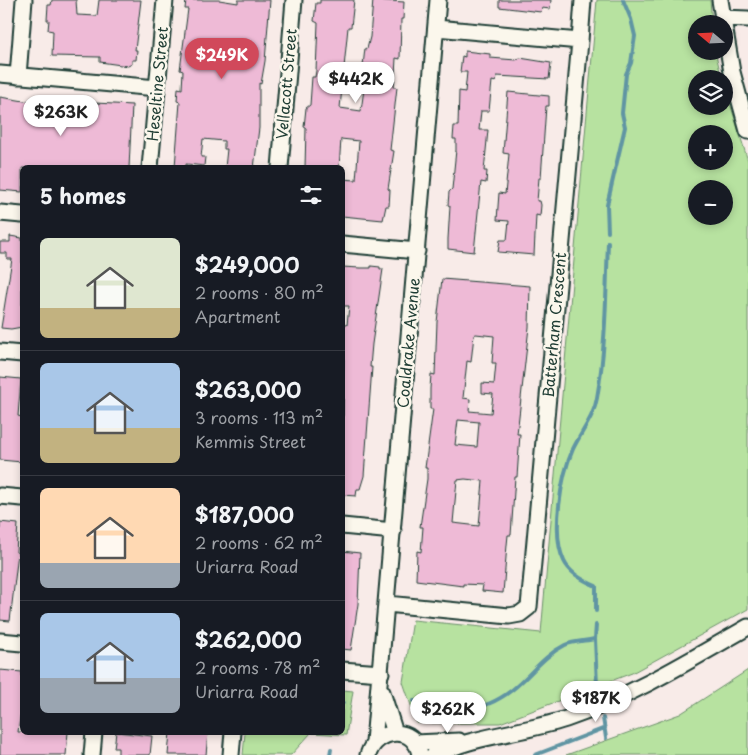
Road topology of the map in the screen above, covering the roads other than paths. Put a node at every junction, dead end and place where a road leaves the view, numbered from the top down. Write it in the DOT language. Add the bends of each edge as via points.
graph roads {
  1 [pos="24,0"];
  2 [pos="165,0"];
  3 [pos="294,0"];
  4 [pos="438,0"];
  5 [pos="583,0"];
  6 [pos="720,0"];
  7 [pos="722,15"];
  8 [pos="748,18"];
  9 [pos="733,20"];
  10 [pos="436,28"];
  11 [pos="580,41"];
  12 [pos="730,60"];
  13 [pos="0,74"];
  14 [pos="18,76"];
  15 [pos="157,88"];
  16 [pos="748,131"];
  17 [pos="150,165"];
  18 [pos="280,165"];
  19 [pos="0,213"];
  20 [pos="20,215"];
  21 [pos="345,244"];
  22 [pos="417,251"];
  23 [pos="0,352"];
  24 [pos="20,354"];
  25 [pos="0,496"];
  26 [pos="20,498"];
  27 [pos="345,526"];
  28 [pos="393,531"];
  29 [pos="387,604"];
  30 [pos="748,627"];
  31 [pos="0,641"];
  32 [pos="20,643"];
  33 [pos="345,671"];
  34 [pos="380,680"];
  35 [pos="395,733"];
  36 [pos="94,735"];
  37 [pos="233,735"];
  38 [pos="473,741"];
  39 [pos="370,749"];
  40 [pos="417,749"];
  41 [pos="92,755"];
  42 [pos="231,755"];
  43 [pos="434,755"];
  1 -- 14 [label="street"];
  2 -- 15 [label="street, Heseltine Street"];
  3 -- 18 [label="street, Vellacott Street"];
  4 -- 10 [label="street, Coaldrake Avenue"];
  5 -- 11 [label="street"];
  6 -- 7 [label="street"];
  8 -- 9 [label="street"];
  10 -- 11 [label="street"];
  10 -- 22 [label="street, Coaldrake Avenue"];
  11 -- 29 [label="street, Batterham Crescent" via="529,607 520,614 509,616"];
  12 -- 16 [label="street"];
  13 -- 14 [label="street"];
  14 -- 15 [label="street"];
  15 -- 17 [label="street, Heseltine Street"];
  19 -- 20 [label="street"];
  21 -- 22 [label="street"];
  22 -- 28 [label="street, Coaldrake Avenue"];
  23 -- 24 [label="street"];
  25 -- 26 [label="street"];
  27 -- 28 [label="street"];
  28 -- 29 [label="street, Coaldrake Avenue"];
  29 -- 34 [label="street, Coaldrake Avenue"];
  30 -- 38 [label="street" via="647,684 606,703 556,722"];
  31 -- 32 [label="street"];
  33 -- 34 [label="street"];
  34 -- 35 [label="street, Coaldrake Avenue"];
  34 -- 39 [label="street, Coaldrake Avenue"];
  35 -- 39 [label="street" via="387,734"];
  35 -- 40 [label="street" via="402,734"];
  36 -- 41 [label="street"];
  37 -- 42 [label="street"];
  38 -- 40 [label="street"];
  38 -- 43 [label="street"];
}
